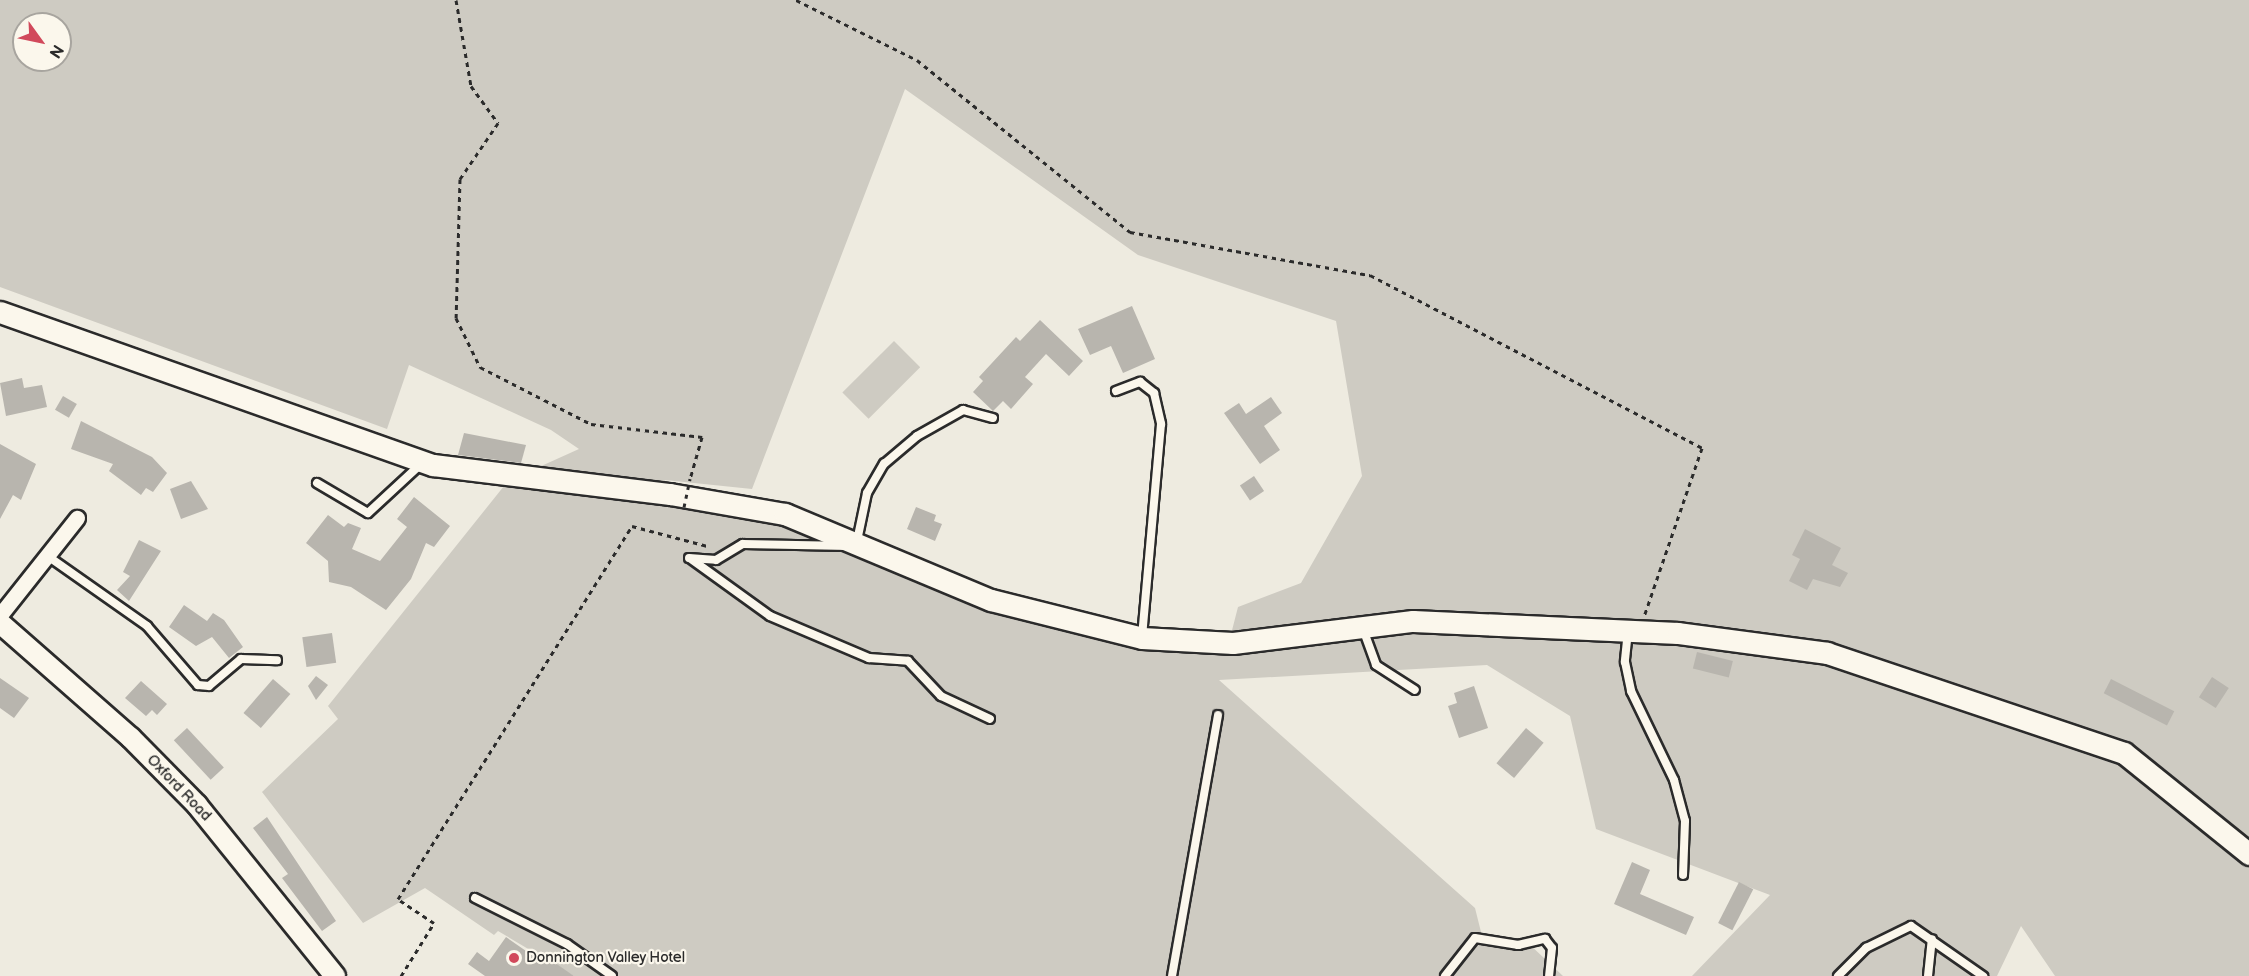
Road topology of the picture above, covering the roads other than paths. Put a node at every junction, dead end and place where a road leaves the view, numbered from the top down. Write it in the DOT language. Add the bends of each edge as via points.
graph roads {
  1 [pos="0,312"];
  2 [pos="1116,391"];
  3 [pos="993,418"];
  4 [pos="423,461"];
  5 [pos="317,483"];
  6 [pos="77,518"];
  7 [pos="857,541"];
  8 [pos="49,557"];
  9 [pos="0,615"];
  10 [pos="0,623"];
  11 [pos="1362,625"];
  12 [pos="1634,630"];
  13 [pos="1142,638"];
  14 [pos="277,660"];
  15 [pos="1415,690"];
  16 [pos="1218,715"];
  17 [pos="990,719"];
  18 [pos="2249,854"];
  19 [pos="1683,875"];
  20 [pos="475,898"];
  21 [pos="1932,939"];
  22 [pos="334,976"];
  23 [pos="612,976"];
  24 [pos="1172,976"];
  25 [pos="1445,976"];
  26 [pos="1549,976"];
  27 [pos="1838,976"];
  28 [pos="1928,976"];
  29 [pos="1983,976"];
  1 -- 4 [label="main road"];
  2 -- 13 [label="lane" via="1140,382 1154,393 1161,424"];
  3 -- 7 [label="lane" via="963,410 917,436 884,464 867,493"];
  4 -- 5 [label="lane" via="368,513"];
  4 -- 7 [label="main road" via="495,477 750,506"];
  6 -- 8 [label="street"];
  7 -- 13 [label="main road" via="992,600"];
  7 -- 17 [label="lane" via="837,550 743,544 716,560 689,558 770,616 869,658 908,661 941,696"];
  8 -- 9 [label="street"];
  8 -- 14 [label="lane" via="147,626 198,685 209,686 241,659"];
  10 -- 22 [label="street, Oxford Road" via="131,738 197,805"];
  11 -- 12 [label="main road" via="1413,621"];
  11 -- 13 [label="main road" via="1233,643"];
  11 -- 15 [label="lane" via="1376,664"];
  12 -- 18 [label="main road" via="1827,653 2047,724 2124,753 2150,770"];
  12 -- 19 [label="lane" via="1625,662 1631,691 1674,780 1685,821"];
  16 -- 24 [label="lane"];
  20 -- 23 [label="lane" via="567,944"];
  21 -- 27 [label="lane" via="1911,926 1889,933"];
  21 -- 28 [label="lane"];
  21 -- 29 [label="lane"];
  25 -- 26 [label="lane" via="1475,938 1518,945 1545,939 1552,948"];
}
